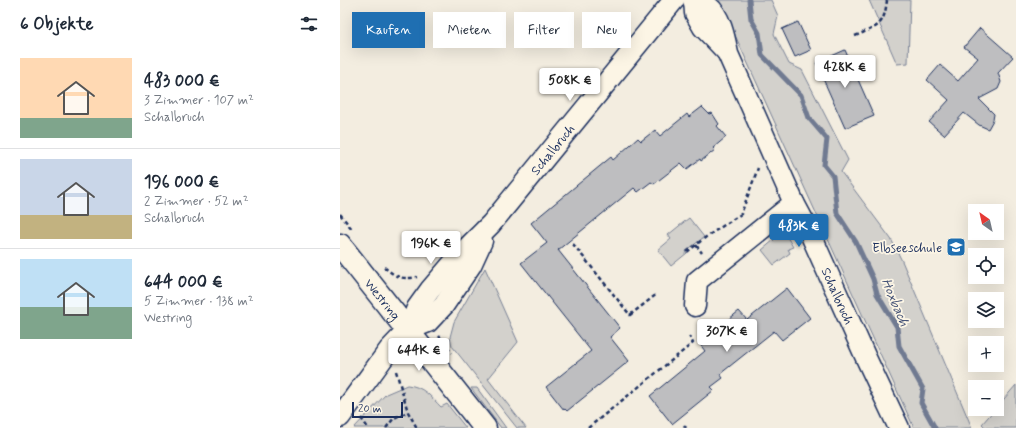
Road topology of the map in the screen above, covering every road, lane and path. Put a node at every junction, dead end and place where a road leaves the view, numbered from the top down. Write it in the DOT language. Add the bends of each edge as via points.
graph roads {
  1 [pos="674,0"];
  2 [pos="693,0"];
  3 [pos="887,0"];
  4 [pos="855,36"];
  5 [pos="760,164"];
  6 [pos="794,203"];
  7 [pos="340,214"];
  8 [pos="347,239"];
  9 [pos="573,244"];
  10 [pos="695,244"];
  11 [pos="687,252"];
  12 [pos="705,257"];
  13 [pos="380,264"];
  14 [pos="419,276"];
  15 [pos="657,294"];
  16 [pos="695,306"];
  17 [pos="408,330"];
  18 [pos="689,336"];
  19 [pos="389,350"];
  20 [pos="408,412"];
  21 [pos="340,416"];
  22 [pos="386,428"];
  23 [pos="417,428"];
  24 [pos="485,428"];
  25 [pos="588,428"];
  26 [pos="899,428"];
  1 -- 17 [label="street, Schalbruch" via="491,224 430,290 417,308"];
  2 -- 6 [label="street, Schalbruch" via="708,6 724,33 728,54"];
  3 -- 4 [label="path" via="886,14 880,25"];
  5 -- 10 [label="path" via="741,214"];
  6 -- 16 [label="street" via="697,282"];
  6 -- 26 [label="street, Schalbruch"];
  7 -- 8 [label="path"];
  8 -- 17 [label="main road, Westring"];
  9 -- 15 [label="path" via="630,315"];
  10 -- 11 [label="path"];
  10 -- 12 [label="path"];
  13 -- 14 [label="path" via="394,276 406,279"];
  17 -- 19 [label="street, Schalbruch"];
  17 -- 24 [label="main road, Westring"];
  18 -- 25 [label="path" via="694,343"];
  19 -- 20 [label="path"];
  19 -- 21 [label="street, Schalbruch"];
  20 -- 22 [label="path" via="394,418"];
  20 -- 23 [label="path"];
}
